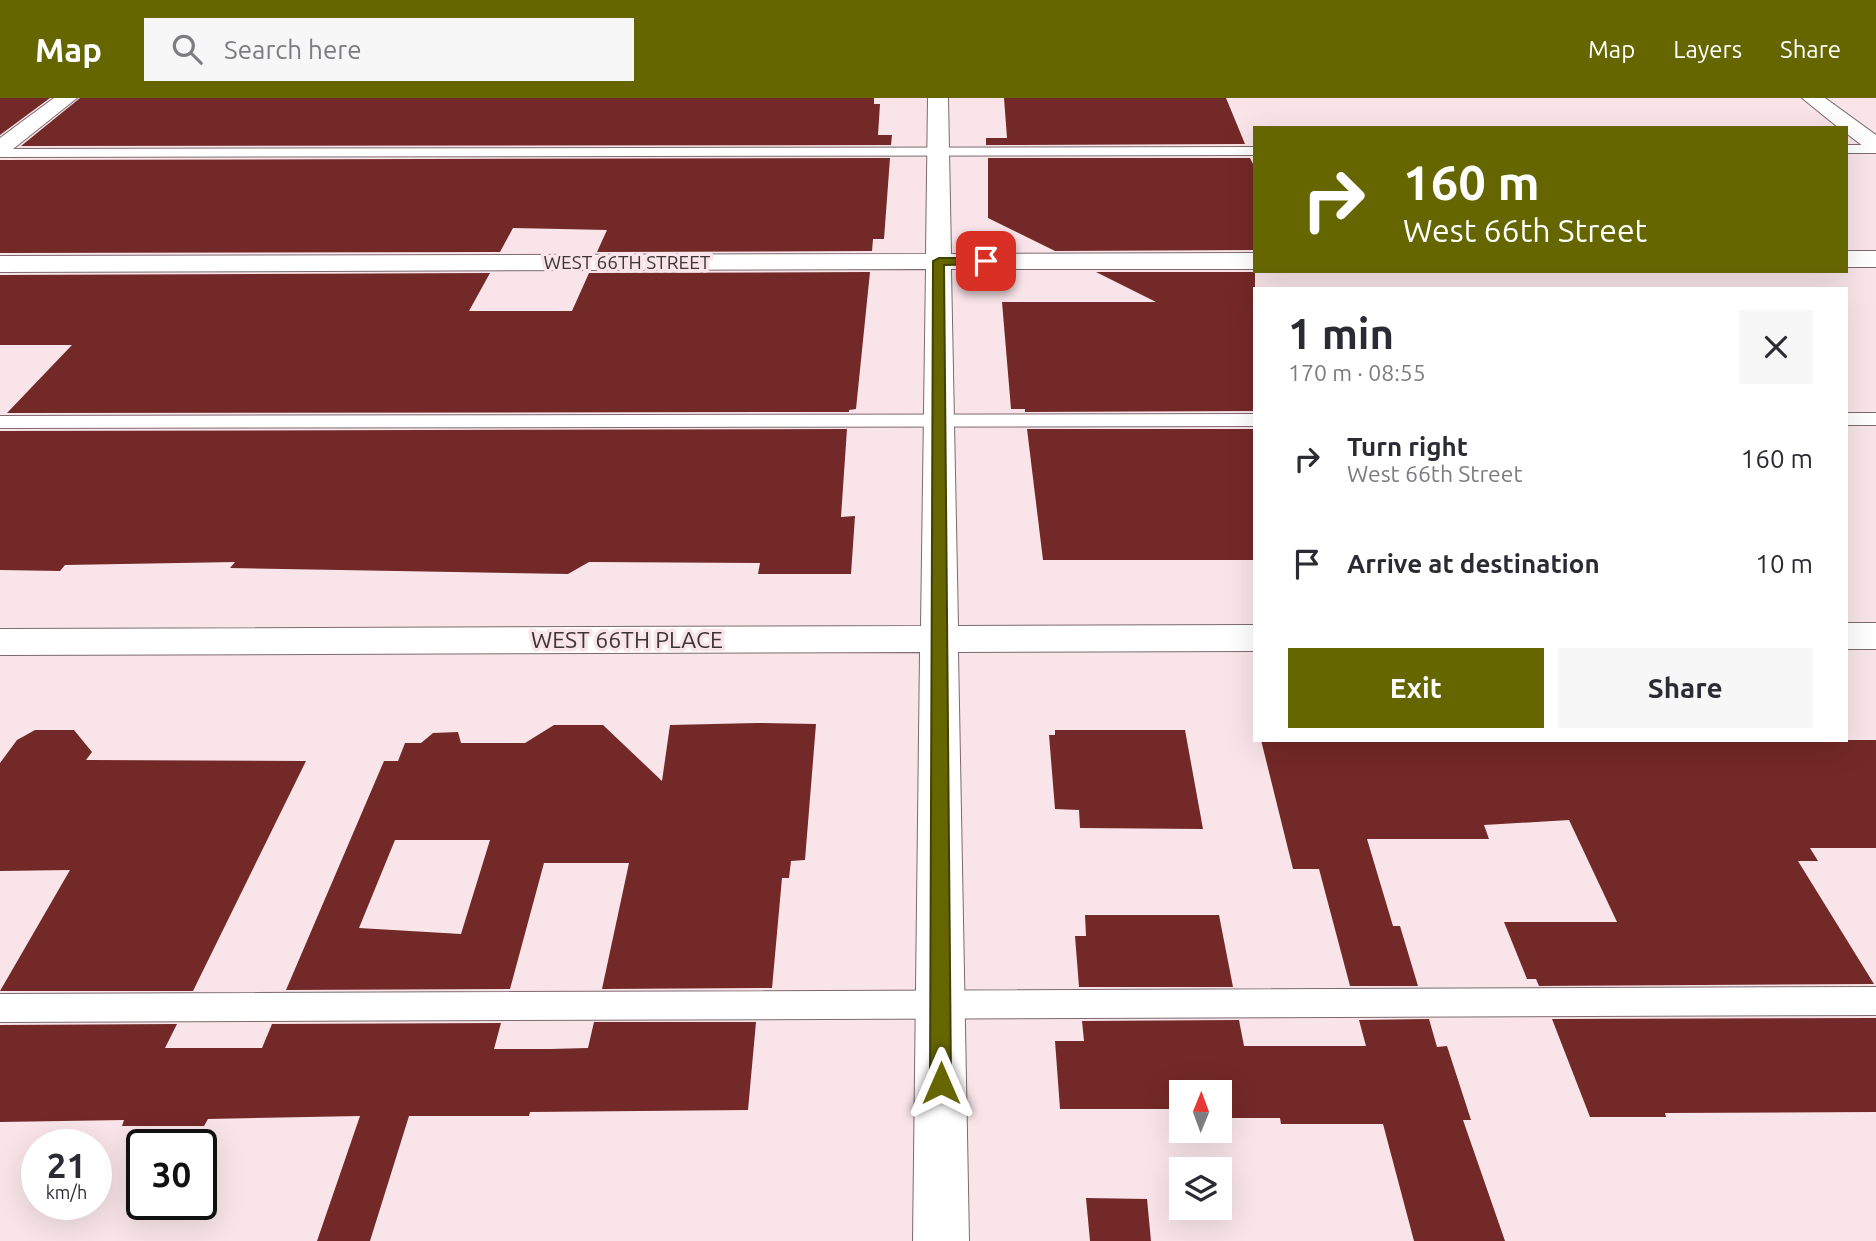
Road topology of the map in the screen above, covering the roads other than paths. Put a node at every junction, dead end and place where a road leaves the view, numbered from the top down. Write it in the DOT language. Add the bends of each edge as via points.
graph roads {
  1 [pos="67,98"];
  2 [pos="938,98"];
  3 [pos="1812,98"];
  4 [pos="1876,147"];
  5 [pos="0,148"];
  6 [pos="1848,149"];
  7 [pos="1253,150"];
  8 [pos="938,151"];
  9 [pos="0,153"];
  10 [pos="1848,259"];
  11 [pos="1876,259"];
  12 [pos="939,261"];
  13 [pos="1253,261"];
  14 [pos="0,264"];
  15 [pos="1848,419"];
  16 [pos="1876,419"];
  17 [pos="1253,420"];
  18 [pos="939,421"];
  19 [pos="0,422"];
  20 [pos="1848,636"];
  21 [pos="1876,636"];
  22 [pos="940,638"];
  23 [pos="1253,638"];
  24 [pos="0,642"];
  25 [pos="1876,1001"];
  26 [pos="940,1004"];
  27 [pos="0,1008"];
  28 [pos="941,1241"];
  1 -- 5 [label="street"];
  2 -- 8 [label="street"];
  3 -- 4 [label="street"];
  4 -- 6 [label="lane"];
  7 -- 8 [label="lane"];
  8 -- 9 [label="lane"];
  8 -- 12 [label="street"];
  10 -- 11 [label="street"];
  12 -- 13 [label="street, WEST 66TH STREET"];
  12 -- 14 [label="street, WEST 66TH STREET"];
  12 -- 18 [label="street"];
  15 -- 16 [label="lane"];
  17 -- 18 [label="lane"];
  18 -- 19 [label="lane"];
  18 -- 22 [label="street"];
  20 -- 21 [label="street"];
  22 -- 23 [label="street, WEST 66TH PLACE"];
  22 -- 24 [label="street, WEST 66TH PLACE"];
  22 -- 26 [label="street"];
  25 -- 26 [label="lane"];
  26 -- 27 [label="lane"];
  26 -- 28 [label="street"];
}
